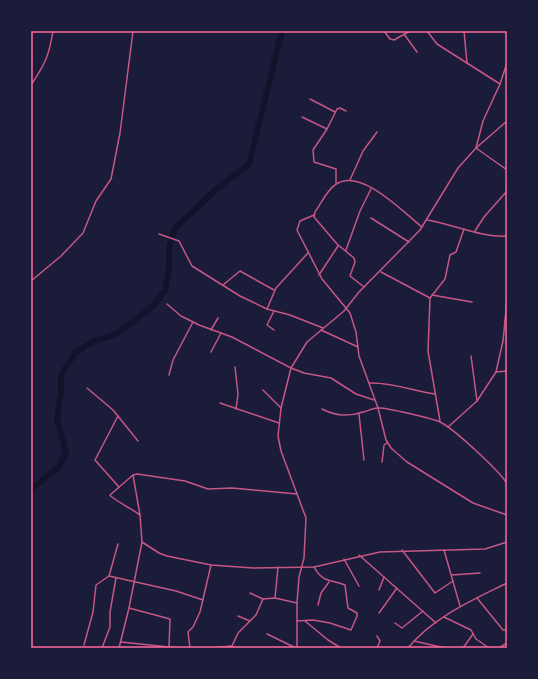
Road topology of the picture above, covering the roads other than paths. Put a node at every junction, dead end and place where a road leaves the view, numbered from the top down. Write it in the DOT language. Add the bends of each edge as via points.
graph roads {
  1 [pos="53,31"];
  2 [pos="133,31"];
  3 [pos="384,31"];
  4 [pos="410,31"];
  5 [pos="427,31"];
  6 [pos="464,31"];
  7 [pos="404,34"];
  8 [pos="417,52"];
  9 [pos="467,63"];
  10 [pos="507,63"];
  11 [pos="31,84"];
  12 [pos="500,84"];
  13 [pos="310,98"];
  14 [pos="346,111"];
  15 [pos="335,112"];
  16 [pos="302,117"];
  17 [pos="507,121"];
  18 [pos="327,129"];
  19 [pos="377,132"];
  20 [pos="476,148"];
  21 [pos="507,170"];
  22 [pos="350,181"];
  23 [pos="336,184"];
  24 [pos="372,189"];
  25 [pos="507,191"];
  26 [pos="314,215"];
  27 [pos="371,218"];
  28 [pos="427,220"];
  29 [pos="422,227"];
  30 [pos="464,229"];
  31 [pos="475,232"];
  32 [pos="160,235"];
  33 [pos="507,236"];
  34 [pos="409,242"];
  35 [pos="338,246"];
  36 [pos="346,250"];
  37 [pos="308,253"];
  38 [pos="380,271"];
  39 [pos="319,275"];
  40 [pos="31,281"];
  41 [pos="223,285"];
  42 [pos="364,287"];
  43 [pos="274,290"];
  44 [pos="432,295"];
  45 [pos="430,298"];
  46 [pos="507,300"];
  47 [pos="472,302"];
  48 [pos="166,304"];
  49 [pos="267,309"];
  50 [pos="346,309"];
  51 [pos="274,311"];
  52 [pos="218,318"];
  53 [pos="192,322"];
  54 [pos="322,329"];
  55 [pos="211,330"];
  56 [pos="274,330"];
  57 [pos="221,333"];
  58 [pos="358,347"];
  59 [pos="211,352"];
  60 [pos="471,356"];
  61 [pos="235,367"];
  62 [pos="291,368"];
  63 [pos="507,371"];
  64 [pos="496,372"];
  65 [pos="169,376"];
  66 [pos="368,383"];
  67 [pos="87,388"];
  68 [pos="263,390"];
  69 [pos="435,394"];
  70 [pos="374,400"];
  71 [pos="478,401"];
  72 [pos="220,404"];
  73 [pos="281,408"];
  74 [pos="378,408"];
  75 [pos="236,409"];
  76 [pos="322,409"];
  77 [pos="359,414"];
  78 [pos="118,416"];
  79 [pos="440,421"];
  80 [pos="279,423"];
  81 [pos="448,427"];
  82 [pos="138,442"];
  83 [pos="387,442"];
  84 [pos="364,460"];
  85 [pos="382,462"];
  86 [pos="132,475"];
  87 [pos="507,484"];
  88 [pos="119,487"];
  89 [pos="297,494"];
  90 [pos="140,515"];
  91 [pos="507,516"];
  92 [pos="142,542"];
  93 [pos="507,542"];
  94 [pos="118,544"];
  95 [pos="402,550"];
  96 [pos="444,550"];
  97 [pos="359,555"];
  98 [pos="344,559"];
  99 [pos="211,565"];
  100 [pos="278,567"];
  101 [pos="302,567"];
  102 [pos="314,567"];
  103 [pos="480,573"];
  104 [pos="452,575"];
  105 [pos="109,576"];
  106 [pos="384,577"];
  107 [pos="116,578"];
  108 [pos="453,581"];
  109 [pos="135,582"];
  110 [pos="328,582"];
  111 [pos="507,583"];
  112 [pos="359,586"];
  113 [pos="397,588"];
  114 [pos="379,590"];
  115 [pos="250,593"];
  116 [pos="275,598"];
  117 [pos="477,598"];
  118 [pos="263,599"];
  119 [pos="204,600"];
  120 [pos="297,603"];
  121 [pos="318,605"];
  122 [pos="460,606"];
  123 [pos="130,608"];
  124 [pos="423,611"];
  125 [pos="379,613"];
  126 [pos="238,616"];
  127 [pos="444,617"];
  128 [pos="250,621"];
  129 [pos="297,621"];
  130 [pos="305,621"];
  131 [pos="395,623"];
  132 [pos="436,623"];
  133 [pos="507,630"];
  134 [pos="266,634"];
  135 [pos="474,634"];
  136 [pos="377,636"];
  137 [pos="414,641"];
  138 [pos="121,642"];
  139 [pos="507,642"];
  140 [pos="84,645"];
  141 [pos="169,647"];
  142 [pos="231,647"];
  143 [pos="102,648"];
  144 [pos="119,648"];
  145 [pos="178,648"];
  146 [pos="190,648"];
  147 [pos="213,648"];
  148 [pos="297,648"];
  149 [pos="342,648"];
  150 [pos="377,648"];
  151 [pos="408,648"];
  152 [pos="445,648"];
  153 [pos="463,648"];
  154 [pos="489,648"];
  155 [pos="499,648"];
  1 -- 11 [label="street" via="46,62"];
  2 -- 40 [label="street" via="120,133 111,179 96,201 83,233"];
  3 -- 7 [label="street" via="392,40"];
  4 -- 7 [label="street"];
  5 -- 9 [label="street" via="437,44"];
  6 -- 9 [label="street"];
  7 -- 8 [label="street"];
  9 -- 12 [label="street"];
  10 -- 12 [label="street"];
  12 -- 20 [label="street" via="483,121"];
  13 -- 15 [label="street"];
  14 -- 15 [label="street" via="338,108"];
  15 -- 18 [label="street"];
  16 -- 18 [label="street"];
  17 -- 20 [label="street"];
  18 -- 23 [label="street" via="313,150 313,160 336,169"];
  19 -- 22 [label="street" via="363,151"];
  20 -- 21 [label="street"];
  20 -- 28 [label="street" via="455,173"];
  22 -- 23 [label="street"];
  22 -- 24 [label="street"];
  23 -- 26 [label="street"];
  24 -- 29 [label="street"];
  24 -- 36 [label="street" via="360,211"];
  25 -- 31 [label="street" via="484,216"];
  26 -- 35 [label="street" via="315,220"];
  26 -- 37 [label="street" via="300,221 296,227"];
  27 -- 34 [label="street"];
  28 -- 29 [label="street"];
  28 -- 30 [label="street"];
  29 -- 34 [label="street"];
  30 -- 31 [label="street"];
  30 -- 44 [label="street" via="456,252 450,255 445,278"];
  31 -- 33 [label="street"];
  32 -- 41 [label="street" via="176,239 184,246 192,266"];
  34 -- 38 [label="street"];
  35 -- 36 [label="street"];
  35 -- 39 [label="street"];
  36 -- 42 [label="street" via="355,260 350,276"];
  37 -- 39 [label="street"];
  37 -- 43 [label="street"];
  38 -- 42 [label="street"];
  38 -- 45 [label="street"];
  39 -- 50 [label="street"];
  41 -- 43 [label="street" via="240,271"];
  41 -- 49 [label="street"];
  42 -- 50 [label="street"];
  43 -- 49 [label="street"];
  44 -- 45 [label="street"];
  44 -- 47 [label="street"];
  45 -- 69 [label="street" via="428,351"];
  46 -- 64 [label="street" via="503,341"];
  48 -- 53 [label="street"];
  49 -- 51 [label="street"];
  50 -- 54 [label="street"];
  50 -- 58 [label="street" via="352,318"];
  51 -- 54 [label="street"];
  51 -- 56 [label="street" via="268,325"];
  52 -- 55 [label="street"];
  53 -- 55 [label="street"];
  53 -- 65 [label="street" via="173,360"];
  54 -- 58 [label="street"];
  54 -- 62 [label="street" via="307,342"];
  55 -- 57 [label="street"];
  57 -- 59 [label="street"];
  57 -- 62 [label="street"];
  58 -- 66 [label="street"];
  60 -- 71 [label="street"];
  61 -- 75 [label="street" via="238,394"];
  62 -- 70 [label="street" via="331,378 356,394"];
  62 -- 73 [label="street"];
  63 -- 64 [label="street"];
  64 -- 71 [label="street"];
  66 -- 69 [label="street" via="387,383"];
  66 -- 70 [label="street"];
  67 -- 78 [label="street"];
  68 -- 73 [label="street"];
  69 -- 79 [label="street"];
  70 -- 74 [label="street"];
  71 -- 81 [label="street"];
  72 -- 75 [label="street"];
  73 -- 80 [label="street"];
  74 -- 77 [label="street"];
  74 -- 79 [label="street"];
  74 -- 83 [label="street"];
  75 -- 80 [label="street"];
  76 -- 77 [label="street" via="336,415"];
  77 -- 84 [label="street"];
  78 -- 82 [label="street"];
  78 -- 88 [label="street" via="95,460"];
  79 -- 81 [label="street"];
  80 -- 89 [label="street" via="279,444"];
  81 -- 87 [label="street" via="499,473"];
  83 -- 85 [label="street" via="384,445"];
  83 -- 91 [label="street" via="402,458 425,474 476,504"];
  86 -- 88 [label="street"];
  86 -- 89 [label="street" via="184,481 208,489 232,488"];
  86 -- 90 [label="street"];
  88 -- 90 [label="street" via="111,493 111,497"];
  89 -- 101 [label="street" via="306,518"];
  90 -- 92 [label="street"];
  92 -- 99 [label="street" via="163,555"];
  92 -- 109 [label="street"];
  93 -- 96 [label="street" via="485,549"];
  94 -- 105 [label="street"];
  95 -- 96 [label="street"];
  95 -- 97 [label="street"];
  95 -- 108 [label="street" via="435,593"];
  96 -- 104 [label="street"];
  97 -- 98 [label="street"];
  97 -- 106 [label="street"];
  98 -- 102 [label="street"];
  98 -- 112 [label="street"];
  99 -- 100 [label="street"];
  99 -- 119 [label="street"];
  100 -- 101 [label="street"];
  100 -- 116 [label="street"];
  101 -- 102 [label="street"];
  101 -- 120 [label="street"];
  102 -- 110 [label="street"];
  103 -- 104 [label="street"];
  104 -- 108 [label="street"];
  105 -- 107 [label="street"];
  105 -- 140 [label="street" via="96,585 93,612"];
  106 -- 113 [label="street"];
  106 -- 114 [label="street"];
  107 -- 109 [label="street"];
  107 -- 143 [label="street" via="110,627"];
  108 -- 122 [label="street"];
  109 -- 119 [label="street"];
  109 -- 123 [label="street"];
  110 -- 121 [label="street" via="321,593"];
  110 -- 130 [label="street" via="345,585 348,608 357,614 352,629 319,621"];
  111 -- 117 [label="street"];
  113 -- 124 [label="street"];
  113 -- 125 [label="street"];
  115 -- 118 [label="street"];
  116 -- 118 [label="street"];
  116 -- 120 [label="street"];
  117 -- 122 [label="street"];
  117 -- 133 [label="street" via="503,630"];
  118 -- 128 [label="street" via="256,615"];
  119 -- 146 [label="street" via="194,627 188,632"];
  120 -- 129 [label="street"];
  122 -- 127 [label="street"];
  123 -- 138 [label="street"];
  123 -- 141 [label="street" via="170,619"];
  124 -- 131 [label="street" via="402,628"];
  124 -- 132 [label="street"];
  126 -- 128 [label="street"];
  127 -- 132 [label="street"];
  127 -- 135 [label="street" via="471,630"];
  128 -- 142 [label="street" via="238,633"];
  129 -- 130 [label="street"];
  129 -- 148 [label="street"];
  130 -- 149 [label="street"];
  132 -- 137 [label="street"];
  134 -- 148 [label="street"];
  135 -- 153 [label="street"];
  135 -- 154 [label="street" via="476,640"];
  136 -- 150 [label="street" via="380,641"];
  137 -- 151 [label="street"];
  137 -- 152 [label="street"];
  138 -- 141 [label="street"];
  138 -- 144 [label="street"];
  139 -- 155 [label="street"];
  141 -- 145 [label="street"];
  142 -- 147 [label="street"];
}
